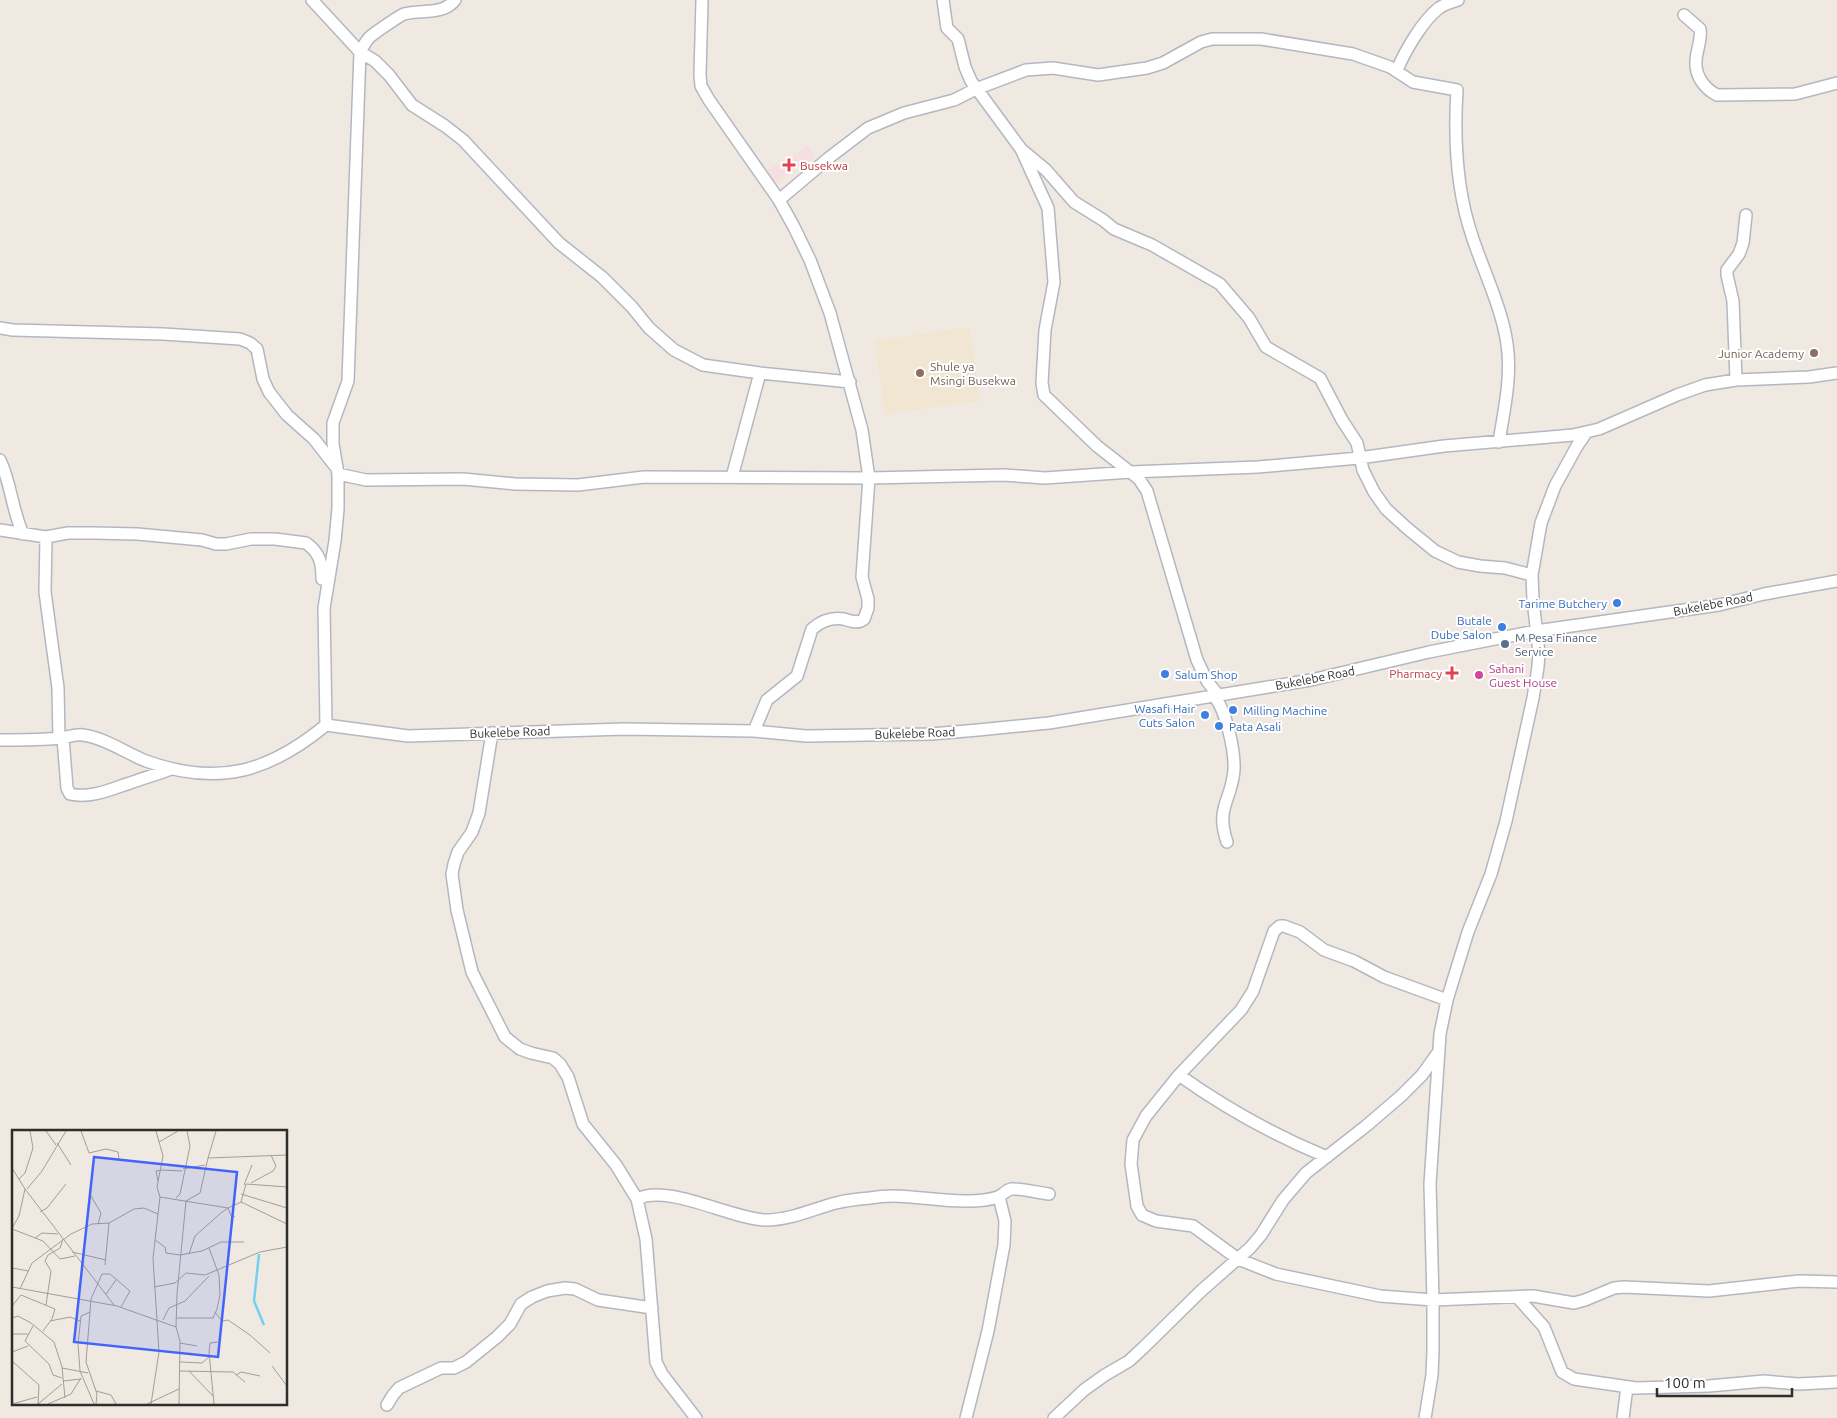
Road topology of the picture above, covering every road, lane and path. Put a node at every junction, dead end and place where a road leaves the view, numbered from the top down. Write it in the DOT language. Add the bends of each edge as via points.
graph roads {
  1 [pos="312,0"];
  2 [pos="454,0"];
  3 [pos="702,0"];
  4 [pos="942,0"];
  5 [pos="1458,0"];
  6 [pos="1684,15"];
  7 [pos="360,52"];
  8 [pos="1397,70"];
  9 [pos="1837,83"];
  10 [pos="976,89"];
  11 [pos="1021,149"];
  12 [pos="779,200"];
  13 [pos="1746,215"];
  14 [pos="0,328"];
  15 [pos="760,373"];
  16 [pos="1837,373"];
  17 [pos="1736,380"];
  18 [pos="850,382"];
  19 [pos="1586,433"];
  20 [pos="1499,442"];
  21 [pos="1359,458"];
  22 [pos="0,460"];
  23 [pos="337,470"];
  24 [pos="1131,472"];
  25 [pos="732,476"];
  26 [pos="869,478"];
  27 [pos="0,530"];
  28 [pos="23,534"];
  29 [pos="46,537"];
  30 [pos="1532,574"];
  31 [pos="1837,581"];
  32 [pos="326,592"];
  33 [pos="1536,631"];
  34 [pos="1216,696"];
  35 [pos="326,725"];
  36 [pos="754,731"];
  37 [pos="492,733"];
  38 [pos="61,738"];
  39 [pos="0,740"];
  40 [pos="171,769"];
  41 [pos="1227,842"];
  42 [pos="1446,1000"];
  43 [pos="1437,1054"];
  44 [pos="1179,1075"];
  45 [pos="1326,1157"];
  46 [pos="1049,1194"];
  47 [pos="999,1197"];
  48 [pos="637,1199"];
  49 [pos="1238,1258"];
  50 [pos="1837,1282"];
  51 [pos="1518,1298"];
  52 [pos="1433,1300"];
  53 [pos="652,1308"];
  54 [pos="1837,1382"];
  55 [pos="1627,1387"];
  56 [pos="387,1405"];
  57 [pos="696,1418"];
  58 [pos="966,1418"];
  59 [pos="1054,1418"];
  60 [pos="1425,1418"];
  61 [pos="1624,1418"];
  1 -- 7 [label="street"];
  2 -- 7 [label="street" via="441,10 403,14 395,18 370,36"];
  3 -- 12 [label="street" via="701,86"];
  4 -- 10 [label="street" via="948,28 958,40 967,74"];
  5 -- 8 [label="street" via="1432,13"];
  6 -- 9 [label="street" via="1700,29 1697,71 1708,90 1717,95 1795,94"];
  7 -- 15 [label="street" via="375,60 412,105 463,140 559,243 602,277 674,350 702,365"];
  7 -- 23 [label="street" via="348,381 333,423"];
  8 -- 10 [label="street" via="1353,54 1282,41 1220,38 1206,40 1146,68 1098,75 1039,68 1013,74"];
  8 -- 20 [label="street" via="1413,82 1457,90 1456,144 1465,213 1507,343 1508,371"];
  10 -- 11 [label="street"];
  10 -- 12 [label="street" via="954,100 904,113 868,128"];
  11 -- 21 [label="street" via="1046,170 1074,202 1114,230 1152,245 1220,284 1249,318 1266,347 1320,378 1357,443"];
  11 -- 24 [label="street" via="1050,219 1054,282 1044,330 1044,395 1096,446"];
  12 -- 18 [label="street" via="824,295"];
  13 -- 17 [label="street" via="1743,243 1727,270 1733,300"];
  14 -- 23 [label="street" via="163,334 240,339 250,343 257,349 269,392 287,415 314,439"];
  15 -- 18 [label="street"];
  15 -- 25 [label="street"];
  16 -- 17 [label="street"];
  17 -- 19 [label="street" via="1691,389"];
  18 -- 26 [label="street"];
  19 -- 20 [label="street"];
  19 -- 30 [label="street" via="1547,505"];
  20 -- 21 [label="street"];
  21 -- 24 [label="street" via="1258,467"];
  21 -- 30 [label="street" via="1367,480 1386,509 1435,551 1458,562"];
  22 -- 28 [label="street"];
  23 -- 25 [label="street" via="366,480 463,480 515,484"];
  23 -- 32 [label="street" via="338,509"];
  24 -- 26 [label="street" via="1045,478 1004,475"];
  24 -- 34 [label="street" via="1147,491 1197,660"];
  25 -- 26 [label="street"];
  26 -- 36 [label="street" via="862,577 868,599 867,613 861,621 836,618 812,629 797,676 767,700"];
  27 -- 28 [label="street"];
  28 -- 29 [label="street"];
  29 -- 32 [label="street" via="94,532 182,538 216,544 251,539 306,543 320,558"];
  29 -- 38 [label="street" via="45,592"];
  30 -- 33 [label="street"];
  31 -- 33 [label="street, Bukelebe Road" via="1719,605"];
  32 -- 35 [label="street"];
  33 -- 34 [label="street, Bukelebe Road" via="1311,680"];
  33 -- 42 [label="street" via="1539,652 1536,680 1512,797 1491,874"];
  34 -- 36 [label="street, Bukelebe Road" via="1049,724 931,734 806,736"];
  34 -- 41 [label="street" via="1222,708 1234,770 1222,816"];
  35 -- 37 [label="street, Bukelebe Road" via="408,736"];
  35 -- 40 [label="street" via="303,744 247,770 226,774"];
  36 -- 37 [label="street, Bukelebe Road" via="624,729"];
  37 -- 48 [label="street" via="479,813 472,832 458,852 452,874 472,972 506,1037 513,1044 531,1053 553,1058 560,1064 568,1076 583,1124 616,1165"];
  38 -- 39 [label="street"];
  38 -- 40 [label="street" via="84,735"];
  38 -- 40 [label="street" via="70,794 94,794"];
  42 -- 43 [label="street"];
  42 -- 44 [label="street" via="1336,956 1300,932 1282,926 1274,931 1252,991 1241,1010"];
  43 -- 45 [label="street" via="1401,1096"];
  43 -- 52 [label="street" via="1430,1184"];
  44 -- 45 [label="street" via="1268,1131"];
  44 -- 49 [label="street" via="1146,1116 1132,1140 1130,1164 1137,1206 1146,1218 1193,1226"];
  45 -- 49 [label="street" via="1306,1173 1283,1200 1261,1235"];
  46 -- 47 [label="street" via="1013,1189"];
  47 -- 48 [label="street" via="960,1201 875,1197 769,1220 676,1196 644,1195"];
  47 -- 58 [label="street" via="1005,1221 1004,1245 988,1331"];
  48 -- 53 [label="street" via="646,1239"];
  49 -- 52 [label="street" via="1292,1278 1380,1296"];
  49 -- 59 [label="street" via="1144,1348 1084,1390"];
  50 -- 51 [label="street" via="1799,1282 1709,1291 1624,1287 1574,1303 1539,1296"];
  51 -- 52 [label="street"];
  51 -- 55 [label="street" via="1544,1327 1557,1362 1566,1375"];
  52 -- 60 [label="street" via="1432,1375"];
  53 -- 56 [label="street" via="598,1300 575,1289 547,1291 521,1304 510,1324 466,1362 454,1368 441,1368 399,1388"];
  53 -- 57 [label="street" via="658,1367"];
  54 -- 55 [label="street" via="1798,1384 1764,1381 1709,1386"];
  55 -- 61 [label="street"];
}
